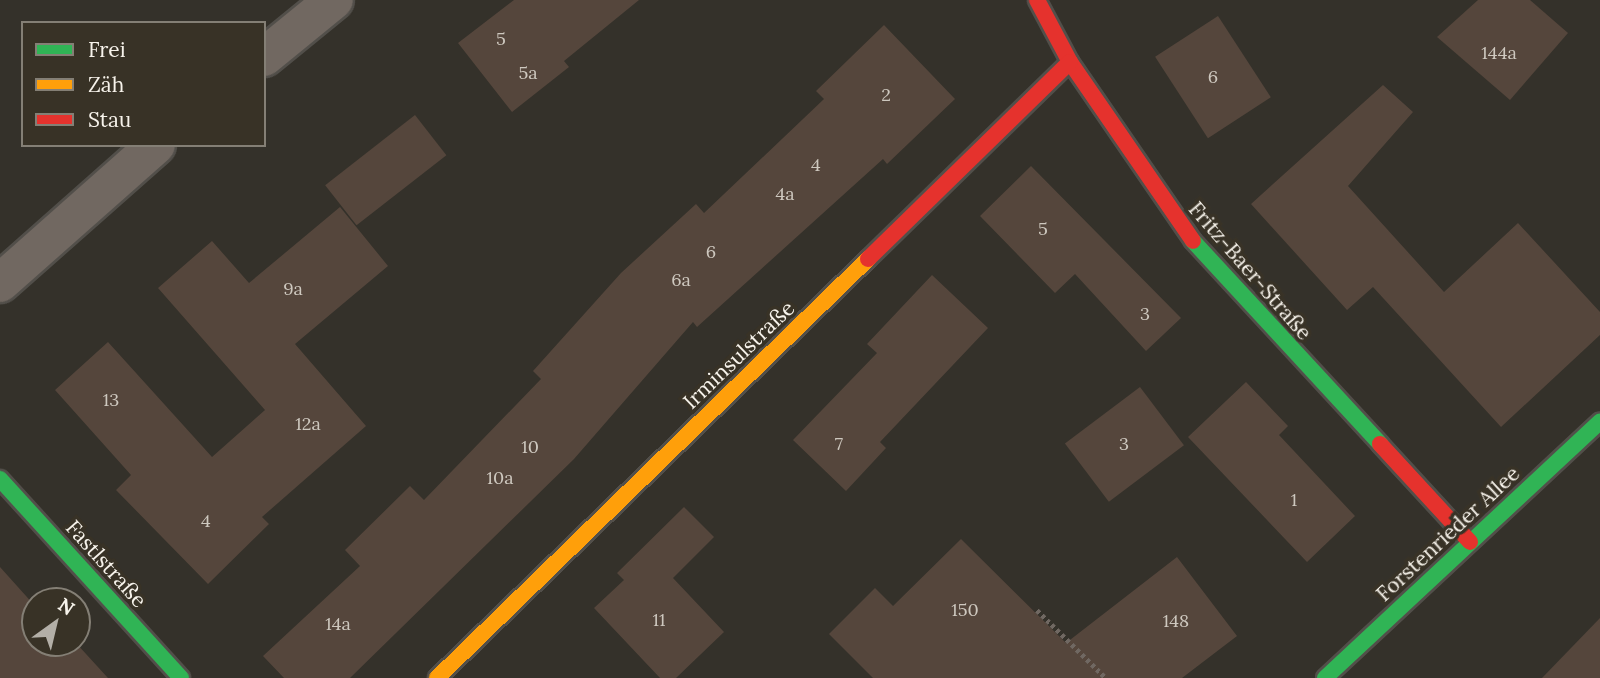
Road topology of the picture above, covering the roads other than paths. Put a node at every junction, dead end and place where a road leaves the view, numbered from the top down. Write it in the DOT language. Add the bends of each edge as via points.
graph roads {
  1 [pos="334,0"];
  2 [pos="1037,0"];
  3 [pos="266,55"];
  4 [pos="1070,62"];
  5 [pos="154,147"];
  6 [pos="0,284"];
  7 [pos="1600,422"];
  8 [pos="0,478"];
  9 [pos="1470,542"];
  10 [pos="181,678"];
  11 [pos="437,678"];
  12 [pos="1325,678"];
  1 -- 3 [label="street"];
  2 -- 4 [label="street, Fritz-Baer-Straße"];
  4 -- 9 [label="street, Fritz-Baer-Straße" via="1168,208 1218,272"];
  4 -- 11 [label="street, Irminsulstraße"];
  5 -- 6 [label="street"];
  7 -- 9 [label="street, Forstenrieder Allee"];
  8 -- 10 [label="street, Fastlstraße"];
  9 -- 12 [label="street, Forstenrieder Allee"];
}
